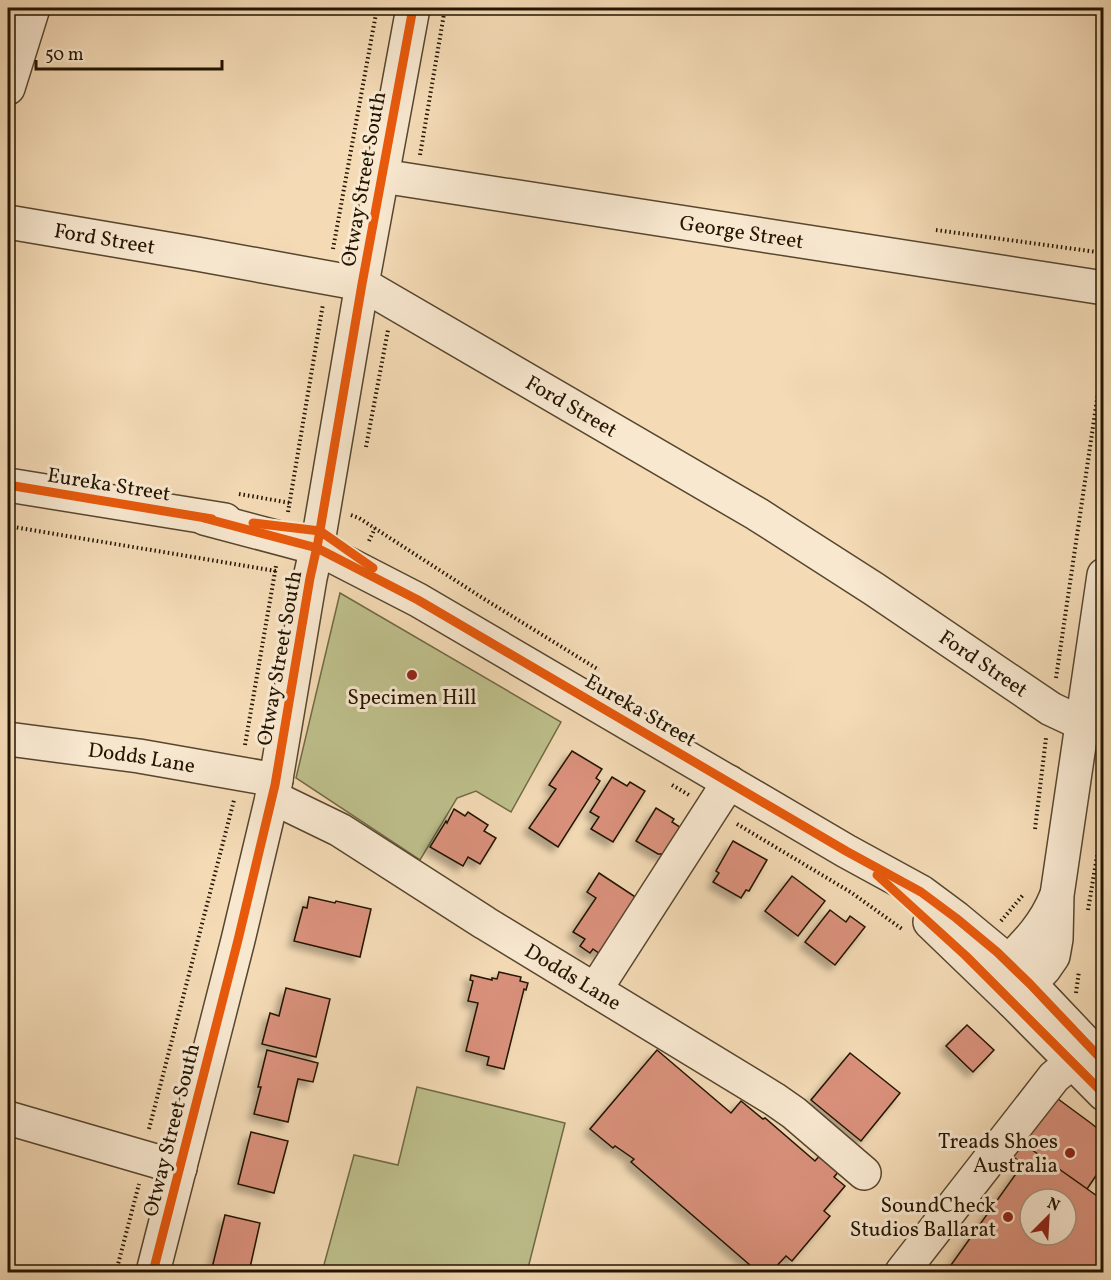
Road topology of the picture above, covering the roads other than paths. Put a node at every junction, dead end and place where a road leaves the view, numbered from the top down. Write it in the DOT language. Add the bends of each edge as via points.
graph roads {
  1 [pos="33,8"];
  2 [pos="413,8"];
  3 [pos="8,88"];
  4 [pos="382,176"];
  5 [pos="8,222"];
  6 [pos="362,284"];
  7 [pos="1104,288"];
  8 [pos="8,485"];
  9 [pos="319,540"];
  10 [pos="1104,575"];
  11 [pos="8,739"];
  12 [pos="1088,740"];
  13 [pos="729,782"];
  14 [pos="274,788"];
  15 [pos="846,851"];
  16 [pos="1042,892"];
  17 [pos="996,951"];
  18 [pos="595,990"];
  19 [pos="1022,993"];
  20 [pos="1088,1062"];
  21 [pos="1104,1094"];
  22 [pos="8,1118"];
  23 [pos="180,1168"];
  24 [pos="864,1173"];
  25 [pos="153,1272"];
  26 [pos="902,1272"];
  1 -- 3 [label="street"];
  2 -- 4 [label="street, Otway Street South"];
  4 -- 6 [label="street, Otway Street South"];
  4 -- 7 [label="street, George Street"];
  5 -- 6 [label="street, Ford Street"];
  6 -- 9 [label="street, Otway Street South"];
  6 -- 12 [label="street, Ford Street" via="758,514 1051,710"];
  8 -- 9 [label="street, Eureka Street"];
  9 -- 13 [label="street, Eureka Street"];
  9 -- 14 [label="street, Otway Street South"];
  10 -- 12 [label="street"];
  11 -- 14 [label="street, Dodds Lane" via="240,773"];
  12 -- 16 [label="street"];
  13 -- 15 [label="street, Eureka Street"];
  13 -- 18 [label="street"];
  14 -- 18 [label="street, Dodds Lane"];
  14 -- 23 [label="street, Otway Street South"];
  15 -- 17 [label="street, Eureka Street" via="921,892"];
  15 -- 19 [label="street, Eureka Street"];
  16 -- 17 [label="street" via="1047,917 1041,927"];
  16 -- 19 [label="street" via="1057,927 1055,948 1049,963"];
  17 -- 19 [label="street"];
  18 -- 24 [label="street, Dodds Lane" via="794,1113"];
  19 -- 20 [label="street, Eureka Street"];
  20 -- 21 [label="street, Eureka Street"];
  20 -- 26 [label="street" via="1054,1077"];
  22 -- 23 [label="street"];
  23 -- 25 [label="street, Otway Street South"];
}
